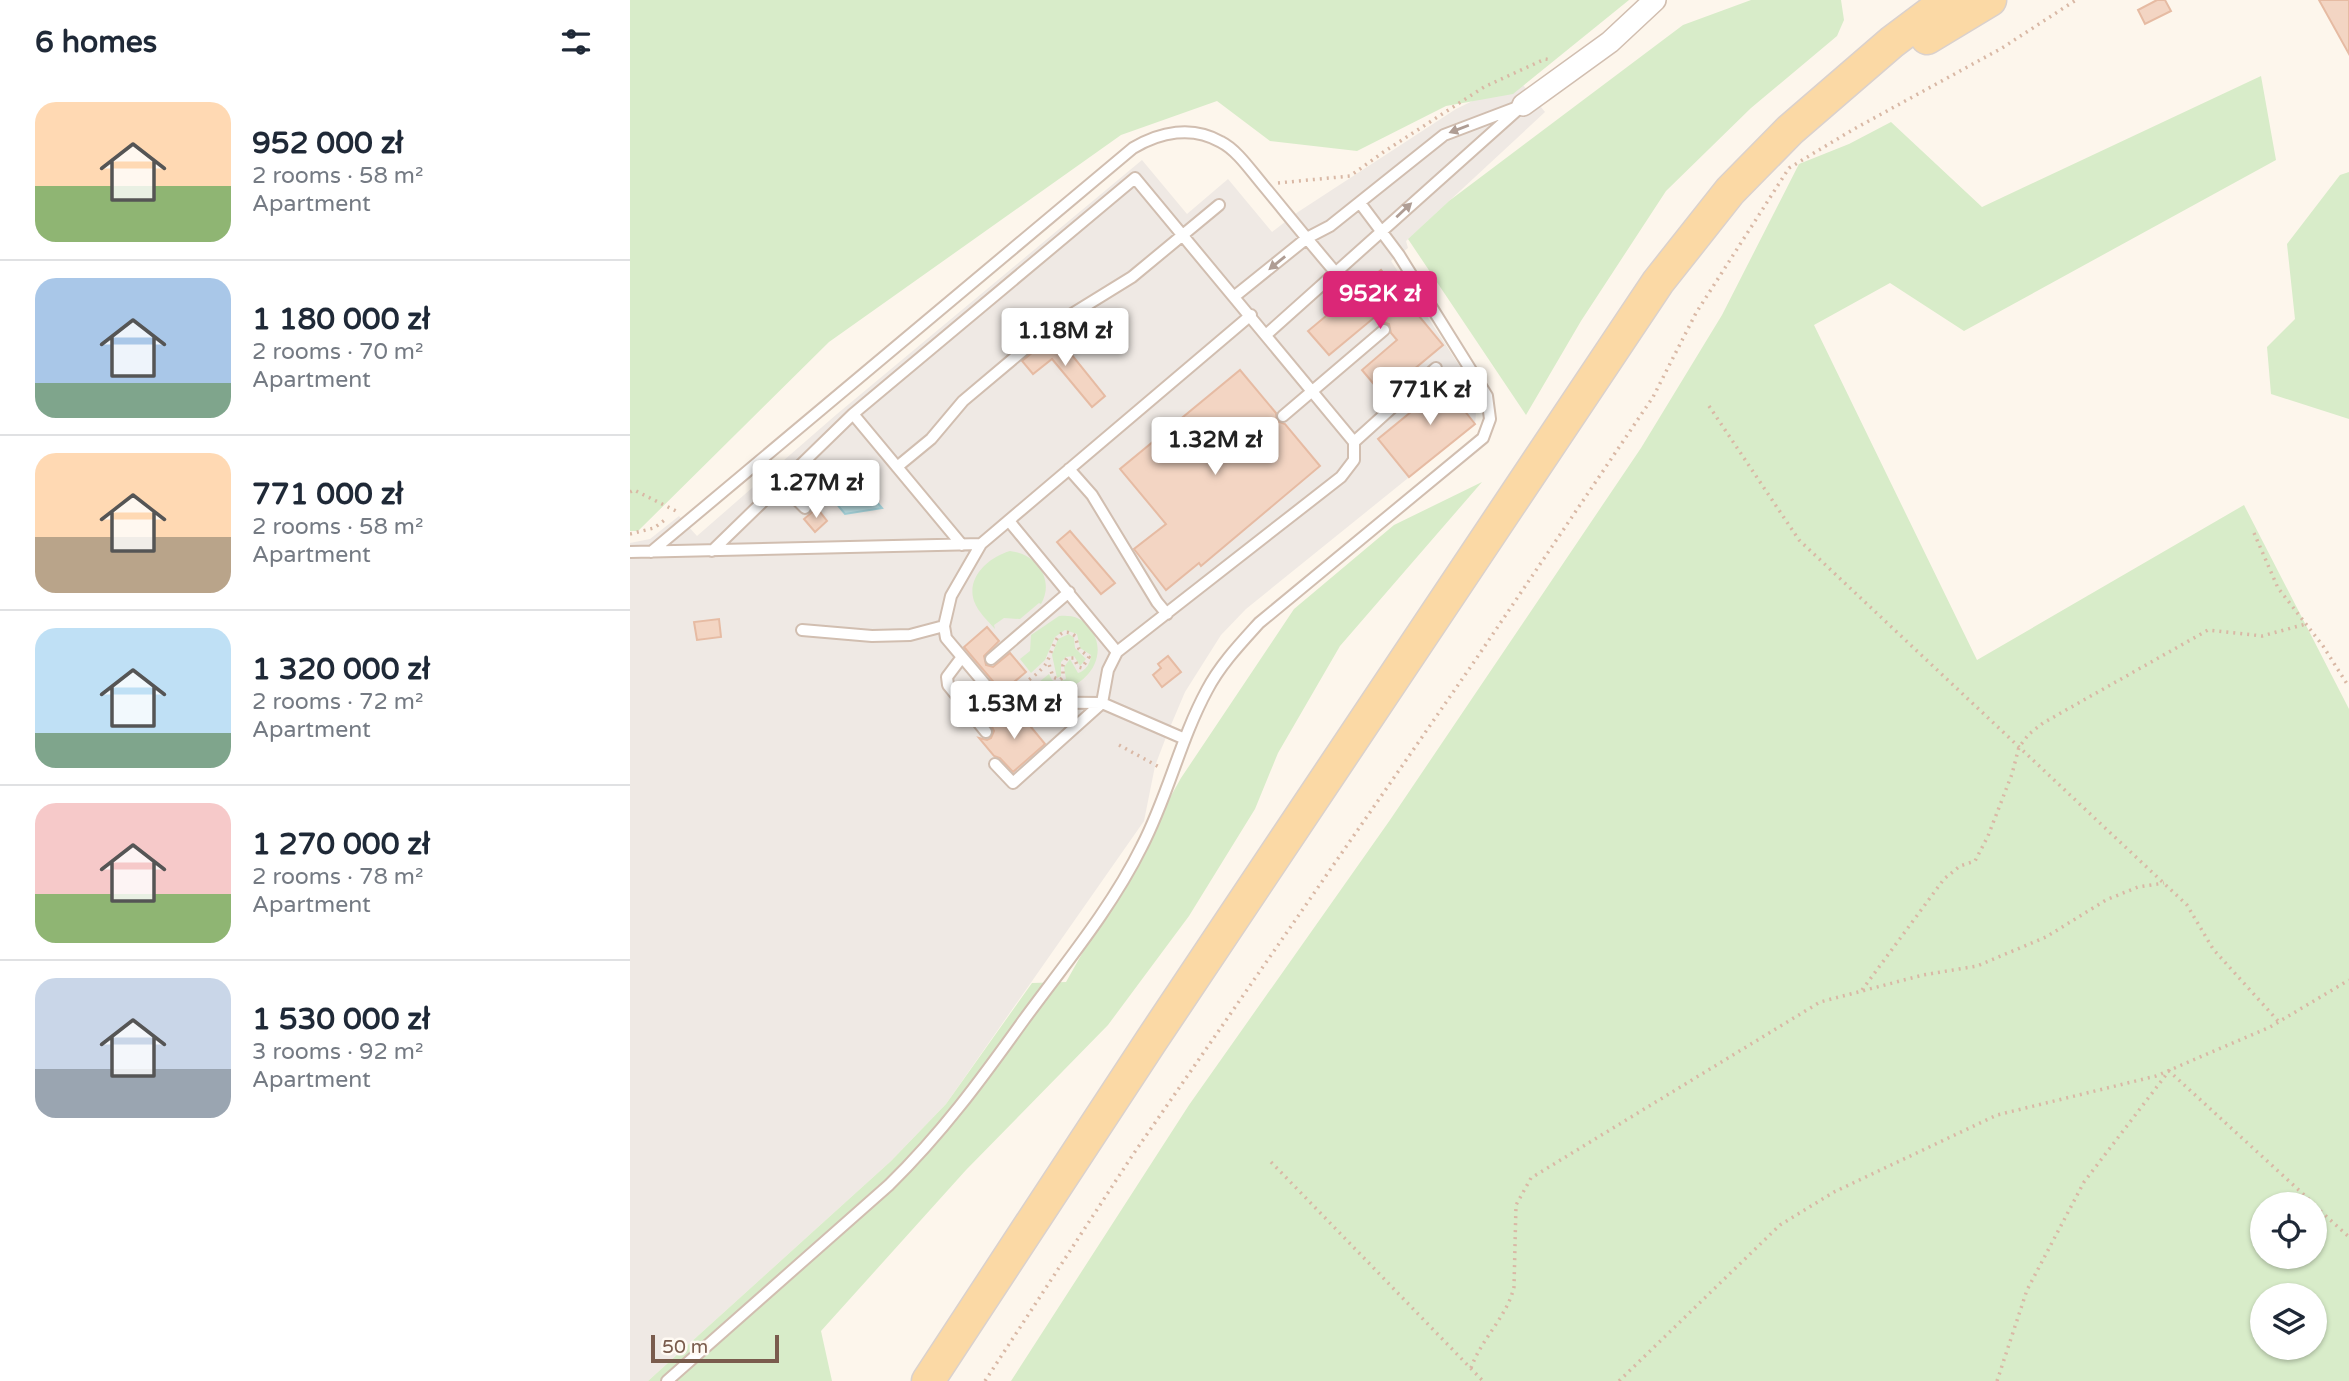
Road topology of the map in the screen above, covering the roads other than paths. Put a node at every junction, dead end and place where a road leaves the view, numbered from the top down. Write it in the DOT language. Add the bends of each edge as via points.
graph roads {
  1 [pos="1655,0"];
  2 [pos="1990,0"];
  3 [pos="1935,3"];
  4 [pos="1840,87"];
  5 [pos="1523,105"];
  6 [pos="1360,203"];
  7 [pos="1219,205"];
  8 [pos="1382,231"];
  9 [pos="1183,235"];
  10 [pos="1307,238"];
  11 [pos="1336,273"];
  12 [pos="1235,296"];
  13 [pos="1251,315"];
  14 [pos="1384,330"];
  15 [pos="1267,334"];
  16 [pos="1436,368"];
  17 [pos="1313,391"];
  18 [pos="853,414"];
  19 [pos="1283,416"];
  20 [pos="1354,442"];
  21 [pos="897,467"];
  22 [pos="1069,470"];
  23 [pos="781,484"];
  24 [pos="805,508"];
  25 [pos="1009,521"];
  26 [pos="981,544"];
  27 [pos="962,545"];
  28 [pos="712,551"];
  29 [pos="630,552"];
  30 [pos="651,552"];
  31 [pos="1069,592"];
  32 [pos="1167,614"];
  33 [pos="944,626"];
  34 [pos="802,630"];
  35 [pos="1117,652"];
  36 [pos="961,657"];
  37 [pos="991,659"];
  38 [pos="1102,703"];
  39 [pos="986,732"];
  40 [pos="1185,739"];
  41 [pos="995,764"];
  42 [pos="667,1381"];
  43 [pos="929,1381"];
  1 -- 5 [label="street" via="1610,41"];
  2 -- 4 [label="main road"];
  3 -- 4 [label="main road"];
  4 -- 43 [label="main road" via="1730,191 1658,282"];
  5 -- 6 [label="lane, one-way" via="1444,135"];
  8 -- 5 [label="lane, one-way"];
  6 -- 8 [label="lane"];
  6 -- 10 [label="lane"];
  7 -- 9 [label="lane"];
  8 -- 11 [label="lane"];
  8 -- 40 [label="lane" via="1488,396 1490,419 1482,439 1259,623 1208,689"];
  9 -- 12 [label="lane"];
  9 -- 18 [label="lane" via="1135,178"];
  9 -- 21 [label="lane" via="1132,277 1051,327 962,401 931,439"];
  10 -- 11 [label="lane"];
  10 -- 12 [label="lane, one-way"];
  10 -- 30 [label="lane" via="1222,142 1176,131 1151,137"];
  11 -- 15 [label="lane"];
  12 -- 13 [label="lane"];
  13 -- 15 [label="lane"];
  13 -- 22 [label="lane"];
  14 -- 17 [label="lane"];
  15 -- 17 [label="lane"];
  16 -- 20 [label="lane"];
  17 -- 19 [label="lane"];
  17 -- 20 [label="lane"];
  18 -- 21 [label="lane"];
  18 -- 23 [label="lane"];
  20 -- 32 [label="lane" via="1353,460 1341,477"];
  21 -- 27 [label="lane"];
  22 -- 25 [label="lane"];
  22 -- 32 [label="lane" via="1092,495"];
  23 -- 24 [label="lane"];
  23 -- 28 [label="lane"];
  25 -- 26 [label="lane"];
  25 -- 31 [label="lane"];
  26 -- 27 [label="lane"];
  26 -- 33 [label="lane" via="951,596"];
  27 -- 28 [label="lane"];
  28 -- 30 [label="lane"];
  29 -- 30 [label="lane"];
  31 -- 35 [label="lane"];
  31 -- 37 [label="lane"];
  32 -- 35 [label="lane"];
  33 -- 34 [label="lane" via="910,635"];
  33 -- 36 [label="lane" via="946,638"];
  35 -- 38 [label="lane" via="1108,670"];
  36 -- 38 [label="lane" via="1000,702"];
  36 -- 39 [label="lane" via="947,677 948,685"];
  38 -- 40 [label="lane"];
  38 -- 41 [label="lane" via="1013,783"];
  40 -- 42 [label="lane" via="1153,824 1124,878 944,1128 872,1200"];
}
